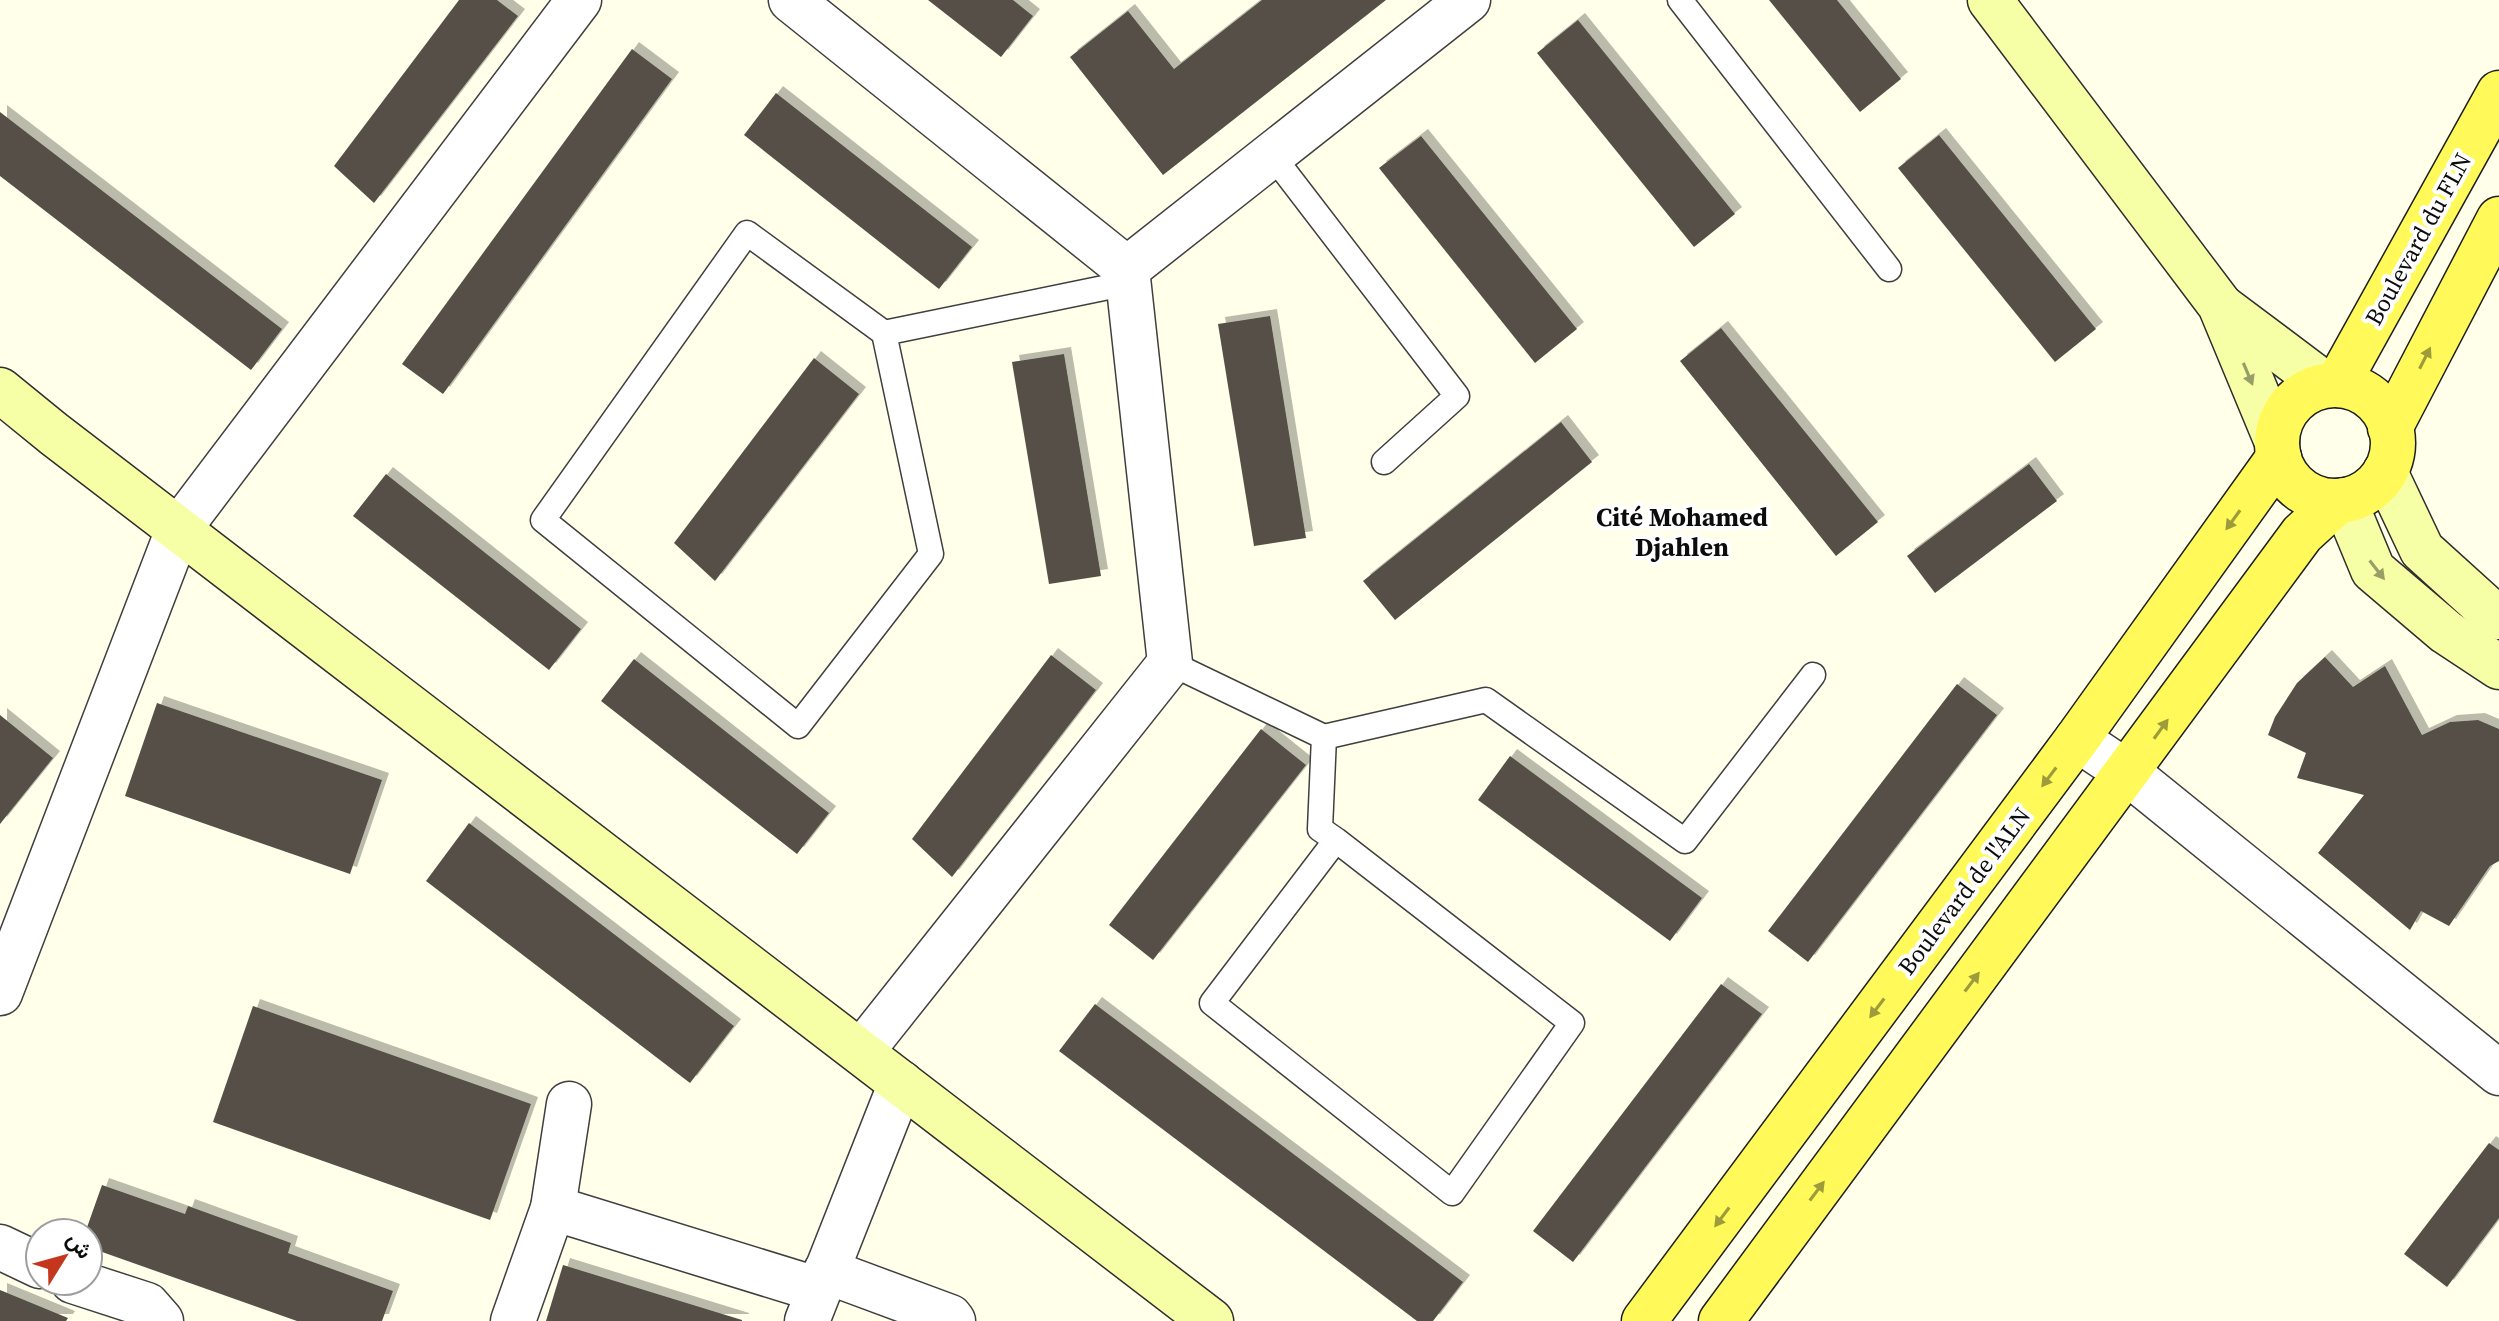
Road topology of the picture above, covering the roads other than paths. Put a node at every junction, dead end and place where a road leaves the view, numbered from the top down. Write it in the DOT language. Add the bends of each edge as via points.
graph roads {
  1 [pos="579,0"];
  2 [pos="791,0"];
  3 [pos="1468,0"];
  4 [pos="1680,0"];
  5 [pos="1990,0"];
  6 [pos="2499,93"];
  7 [pos="1272,155"];
  8 [pos="2499,219"];
  9 [pos="1889,269"];
  10 [pos="1128,276"];
  11 [pos="2220,305"];
  12 [pos="884,333"];
  13 [pos="2331,385"];
  14 [pos="0,390"];
  15 [pos="2390,428"];
  16 [pos="2278,450"];
  17 [pos="1384,462"];
  18 [pos="2385,472"];
  19 [pos="2341,500"];
  20 [pos="178,530"];
  21 [pos="2499,617"];
  22 [pos="1170,663"];
  23 [pos="2499,667"];
  24 [pos="1813,675"];
  25 [pos="1324,737"];
  26 [pos="2077,739"];
  27 [pos="2128,773"];
  28 [pos="1336,840"];
  29 [pos="0,993"];
  30 [pos="861,1052"];
  31 [pos="2499,1073"];
  32 [pos="901,1083"];
  33 [pos="569,1104"];
  34 [pos="553,1208"];
  35 [pos="0,1247"];
  36 [pos="24,1258"];
  37 [pos="104,1291"];
  38 [pos="817,1294"];
  39 [pos="161,1321"];
  40 [pos="513,1321"];
  41 [pos="953,1321"];
  42 [pos="1211,1321"];
  43 [pos="1644,1321"];
  44 [pos="1721,1321"];
  1 -- 20 [label="street"];
  2 -- 10 [label="street"];
  3 -- 7 [label="street"];
  4 -- 9 [label="lane"];
  5 -- 11 [label="street"];
  6 -- 13 [label="main road, Boulevard du FLN"];
  7 -- 10 [label="street"];
  7 -- 17 [label="lane" via="1457,396"];
  15 -- 8 [label="main road, one-way"];
  10 -- 12 [label="lane"];
  10 -- 22 [label="street"];
  11 -- 13 [label="street"];
  11 -- 16 [label="street, one-way"];
  12 -- 12 [label="lane" via="747,233 543,520 798,726 931,554"];
  13 -- 15 [label="main road" via="2365,393 2385,414"];
  13 -- 16 [label="main road" via="2312,389 2290,405 2278,428"];
  14 -- 20 [label="street"];
  15 -- 18 [label="main road" via="2391,458"];
  16 -- 19 [label="main road" via="2286,475 2301,489"];
  16 -- 26 [label="main road, Boulevard de l'ALN, one-way"];
  18 -- 19 [label="main road" via="2360,495"];
  18 -- 21 [label="street" via="2422,550"];
  19 -- 23 [label="street, one-way" via="2373,570 2446,632"];
  27 -- 19 [label="main road, one-way" via="2302,534"];
  20 -- 29 [label="street"];
  20 -- 30 [label="street"];
  22 -- 25 [label="lane"];
  22 -- 30 [label="street"];
  24 -- 25 [label="lane" via="1685,841 1486,700"];
  25 -- 28 [label="lane" via="1320,829"];
  26 -- 27 [label="street"];
  26 -- 43 [label="main road, Boulevard de l'ALN, one-way"];
  27 -- 31 [label="street"];
  44 -- 27 [label="main road, one-way"];
  28 -- 28 [label="lane" via="1572,1023 1452,1193 1212,1003"];
  30 -- 32 [label="street"];
  32 -- 38 [label="street"];
  32 -- 42 [label="street"];
  33 -- 34 [label="street"];
  34 -- 38 [label="street"];
  34 -- 40 [label="street"];
  35 -- 36 [label="street"];
  37 -- 39 [label="street" via="147,1305"];
  38 -- 41 [label="street"];
}
